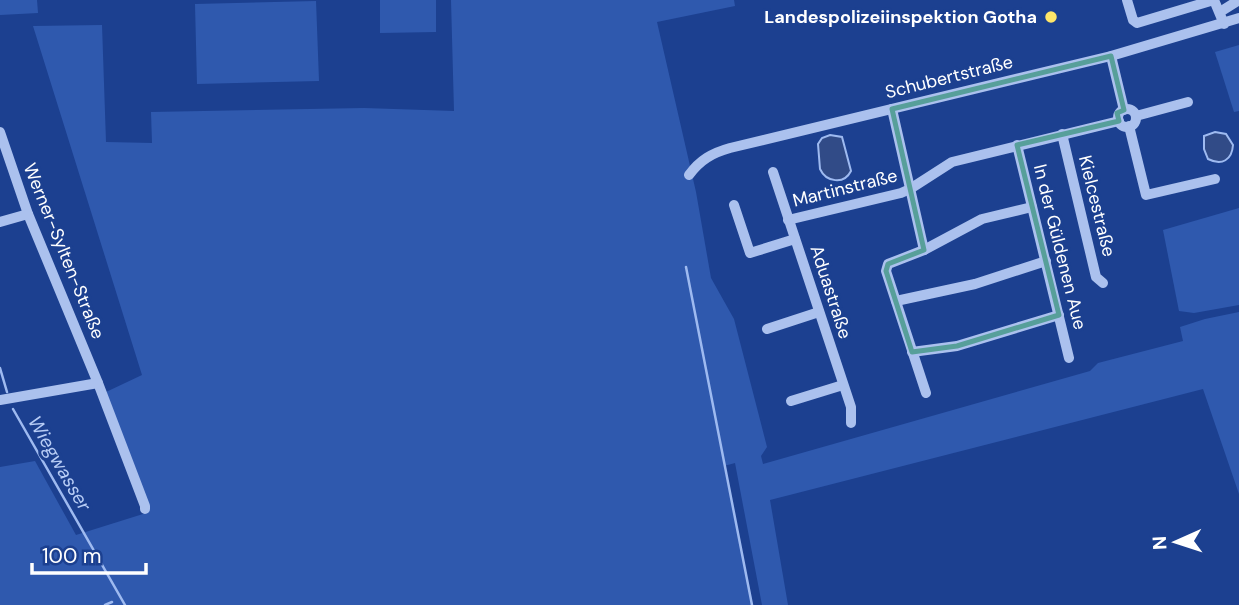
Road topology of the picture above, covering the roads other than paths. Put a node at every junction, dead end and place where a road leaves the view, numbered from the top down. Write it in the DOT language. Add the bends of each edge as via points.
graph roads {
  1 [pos="1127,0"];
  2 [pos="1214,0"];
  3 [pos="1239,0"];
  4 [pos="1220,12"];
  5 [pos="1239,18"];
  6 [pos="1224,24"];
  7 [pos="1111,56"];
  8 [pos="1188,102"];
  9 [pos="892,109"];
  10 [pos="1124,110"];
  11 [pos="1136,116"];
  12 [pos="1124,124"];
  13 [pos="0,132"];
  14 [pos="1062,134"];
  15 [pos="1017,145"];
  16 [pos="773,172"];
  17 [pos="689,174"];
  18 [pos="1215,179"];
  19 [pos="910,190"];
  20 [pos="734,205"];
  21 [pos="1032,207"];
  22 [pos="28,214"];
  23 [pos="788,220"];
  24 [pos="0,222"];
  25 [pos="794,239"];
  26 [pos="924,250"];
  27 [pos="1046,261"];
  28 [pos="1103,283"];
  29 [pos="896,301"];
  30 [pos="819,312"];
  31 [pos="1059,316"];
  32 [pos="767,329"];
  33 [pos="912,352"];
  34 [pos="1069,358"];
  35 [pos="98,383"];
  36 [pos="843,386"];
  37 [pos="926,393"];
  38 [pos="0,400"];
  39 [pos="791,401"];
  40 [pos="851,423"];
  41 [pos="145,509"];
  1 -- 2 [label="street" via="1137,23"];
  2 -- 4 [label="street"];
  3 -- 4 [label="street"];
  4 -- 6 [label="street"];
  5 -- 6 [label="street, Schubertstraße"];
  6 -- 7 [label="street, Schubertstraße"];
  7 -- 9 [label="street, Schubertstraße"];
  7 -- 10 [label="street"];
  8 -- 11 [label="street"];
  9 -- 17 [label="street, Schubertstraße" via="717,152"];
  9 -- 19 [label="street"];
  10 -- 11 [label="street"];
  10 -- 12 [label="street" via="1120,113"];
  11 -- 12 [label="street" via="1133,124"];
  12 -- 14 [label="street, Martinstraße"];
  12 -- 18 [label="street" via="1146,195"];
  13 -- 22 [label="street, Werner-Sylten-Straße"];
  14 -- 15 [label="street, Martinstraße"];
  14 -- 28 [label="street, Kielcestraße" via="1096,277"];
  15 -- 19 [label="street, Martinstraße" via="952,162"];
  15 -- 21 [label="street, In der Güldenen Aue"];
  16 -- 23 [label="street, Aduastraße"];
  19 -- 23 [label="street, Martinstraße"];
  19 -- 26 [label="street"];
  20 -- 25 [label="street" via="750,253"];
  21 -- 26 [label="street" via="982,219"];
  21 -- 27 [label="street, In der Güldenen Aue"];
  22 -- 24 [label="street"];
  22 -- 35 [label="street, Werner-Sylten-Straße"];
  23 -- 25 [label="street, Aduastraße"];
  25 -- 30 [label="street, Aduastraße"];
  26 -- 29 [label="street" via="888,264"];
  27 -- 29 [label="street" via="975,284"];
  27 -- 31 [label="street, In der Güldenen Aue"];
  29 -- 33 [label="street"];
  30 -- 32 [label="street"];
  30 -- 36 [label="street, Aduastraße"];
  31 -- 33 [label="street" via="957,346"];
  31 -- 34 [label="street, In der Güldenen Aue"];
  33 -- 37 [label="street"];
  35 -- 38 [label="street"];
  35 -- 41 [label="street, Werner-Sylten-Straße"];
  36 -- 39 [label="street"];
  36 -- 40 [label="street, Aduastraße"];
}
